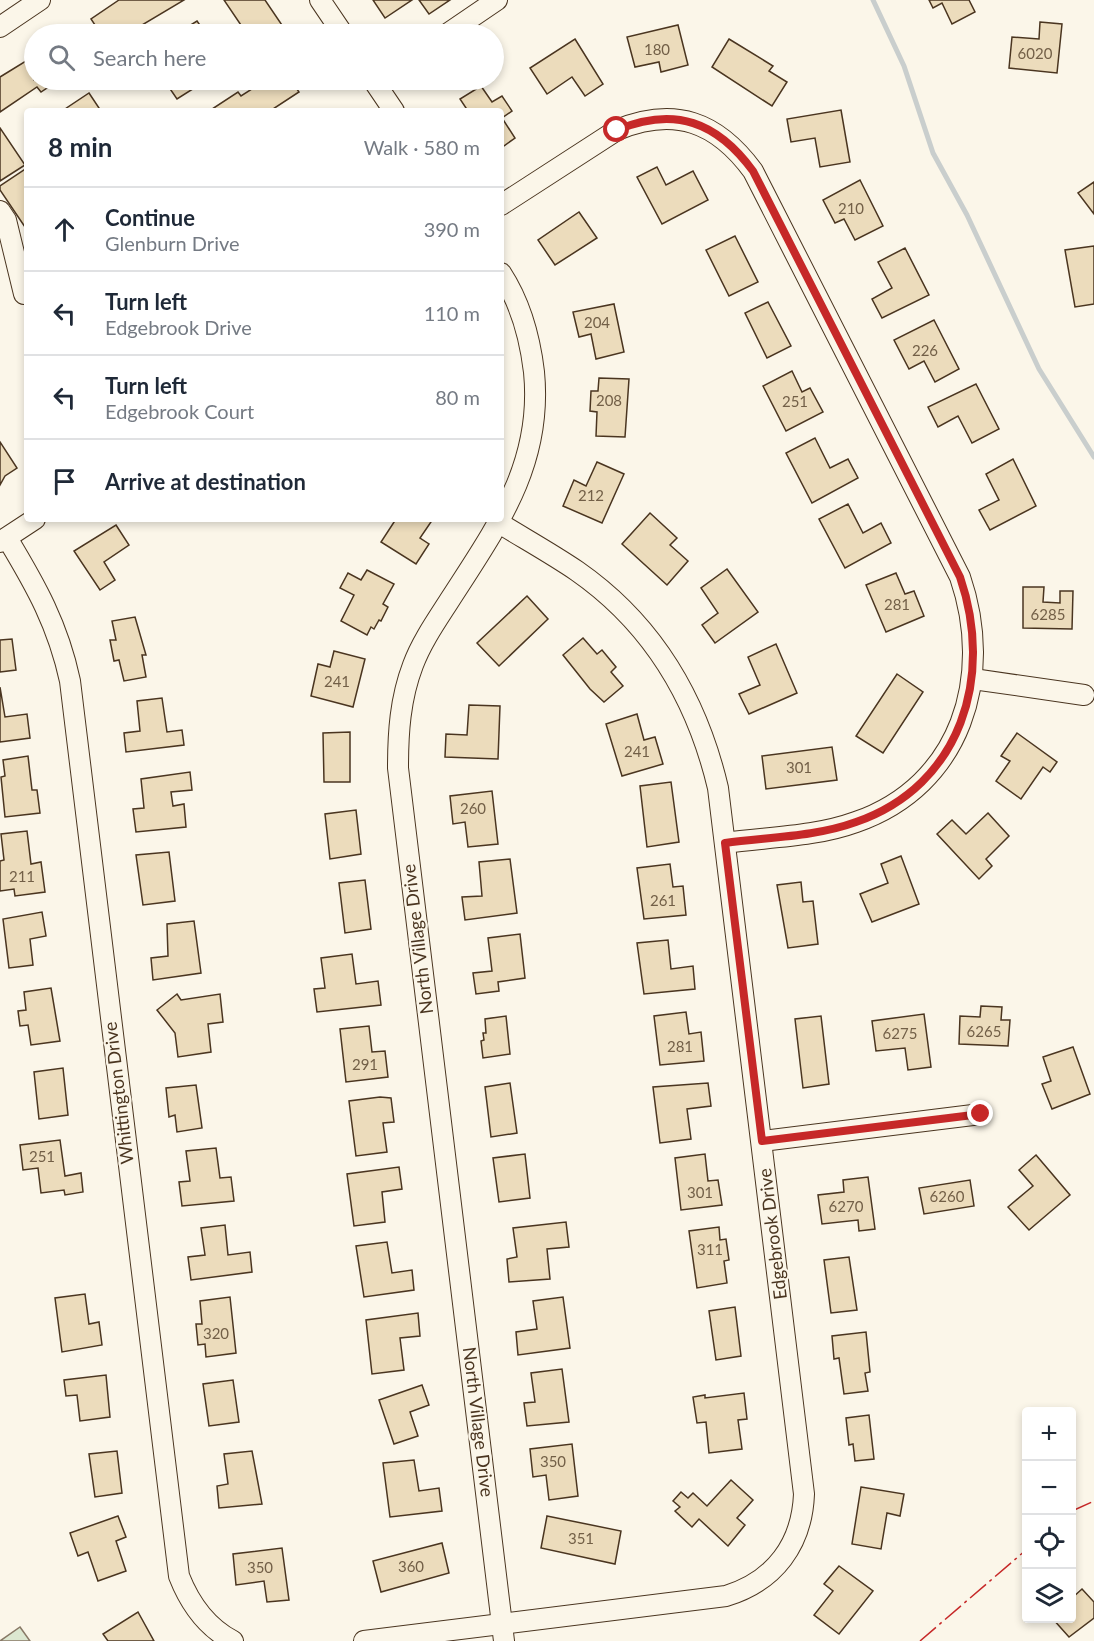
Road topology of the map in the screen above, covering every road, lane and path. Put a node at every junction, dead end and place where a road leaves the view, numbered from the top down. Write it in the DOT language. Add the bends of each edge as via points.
graph roads {
  1 [pos="40,0"];
  2 [pos="320,0"];
  3 [pos="497,0"];
  4 [pos="336,24"];
  5 [pos="462,24"];
  6 [pos="0,27"];
  7 [pos="382,90"];
  8 [pos="392,108"];
  9 [pos="504,203"];
  10 [pos="0,212"];
  11 [pos="504,280"];
  12 [pos="24,294"];
  13 [pos="504,514"];
  14 [pos="30,522"];
  15 [pos="499,523"];
  16 [pos="3,540"];
  17 [pos="973,679"];
  18 [pos="1084,695"];
  19 [pos="725,843"];
  20 [pos="981,1114"];
  21 [pos="762,1141"];
  22 [pos="503,1632"];
  23 [pos="233,1641"];
  24 [pos="364,1641"];
  1 -- 6 [label="street"];
  2 -- 4 [label="street"];
  3 -- 5 [label="street"];
  7 -- 8 [label="street"];
  9 -- 17 [label="street" via="617,130 644,121 690,122 715,133 738,151 753,171 960,577 974,626"];
  10 -- 12 [label="street" via="6,220"];
  11 -- 13 [label="street, North Village Drive" via="526,330 535,387 527,459"];
  14 -- 16 [label="street"];
  15 -- 19 [label="street, Edgebrook Drive" via="577,571 612,598 664,657 685,692 710,755"];
  15 -- 22 [label="street, North Village Drive" via="424,639 413,665 398,730 398,768"];
  16 -- 23 [label="street, Whittington Drive" via="41,594 54,622 70,681 179,1576 195,1610"];
  17 -- 18 [label="street"];
  17 -- 19 [label="street" via="963,719 952,741 922,781 899,799 857,822 834,829"];
  19 -- 21 [label="street, Edgebrook Drive"];
  20 -- 21 [label="street"];
  21 -- 22 [label="street, Edgebrook Drive" via="804,1494 804,1512 789,1552 759,1582 726,1596"];
  22 -- 24 [label="street"];
}
